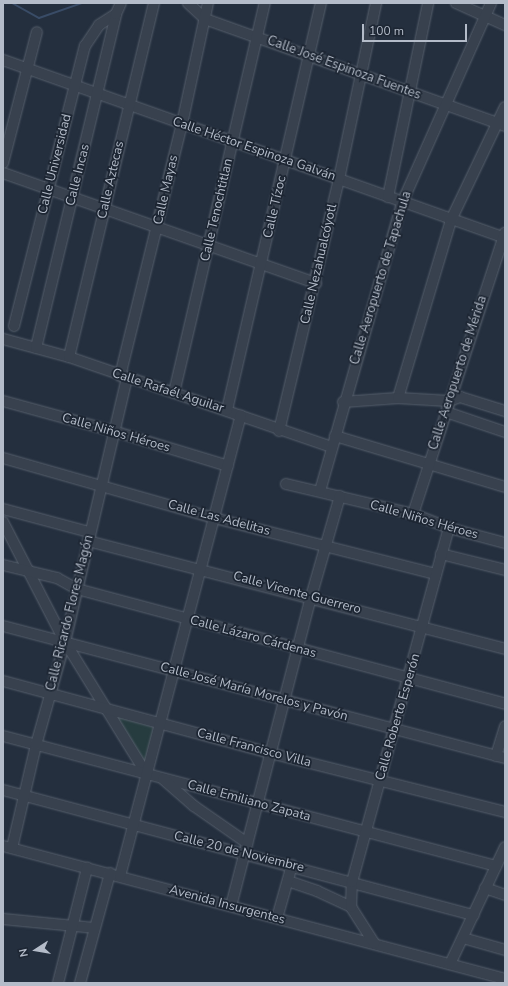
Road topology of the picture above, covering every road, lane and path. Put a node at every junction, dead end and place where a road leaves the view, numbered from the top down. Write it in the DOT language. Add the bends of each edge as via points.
graph roads {
  1 [pos="121,3"];
  2 [pos="154,3"];
  3 [pos="188,3"];
  4 [pos="208,3"];
  5 [pos="265,3"];
  6 [pos="321,3"];
  7 [pos="376,3"];
  8 [pos="428,3"];
  9 [pos="456,3"];
  10 [pos="490,3"];
  11 [pos="116,14"];
  12 [pos="486,17"];
  13 [pos="205,19"];
  14 [pos="505,25"];
  15 [pos="37,32"];
  16 [pos="257,36"];
  17 [pos="309,56"];
  18 [pos="3,60"];
  19 [pos="28,69"];
  20 [pos="361,75"];
  21 [pos="75,87"];
  22 [pos="409,91"];
  23 [pos="98,95"];
  24 [pos="128,105"];
  25 [pos="447,105"];
  26 [pos="505,107"];
  27 [pos="182,124"];
  28 [pos="501,124"];
  29 [pos="233,142"];
  30 [pos="285,160"];
  31 [pos="3,164"];
  32 [pos="3,173"];
  33 [pos="339,179"];
  34 [pos="49,189"];
  35 [pos="73,197"];
  36 [pos="388,197"];
  37 [pos="402,203"];
  38 [pos="105,208"];
  39 [pos="451,220"];
  40 [pos="158,225"];
  41 [pos="504,236"];
  42 [pos="209,245"];
  43 [pos="262,264"];
  44 [pos="316,283"];
  45 [pos="14,326"];
  46 [pos="3,339"];
  47 [pos="36,348"];
  48 [pos="69,357"];
  49 [pos="123,377"];
  50 [pos="174,393"];
  51 [pos="398,398"];
  52 [pos="3,401"];
  53 [pos="449,401"];
  54 [pos="343,402"];
  55 [pos="504,408"];
  56 [pos="227,410"];
  57 [pos="446,412"];
  58 [pos="241,416"];
  59 [pos="113,431"];
  60 [pos="279,431"];
  61 [pos="505,432"];
  62 [pos="335,436"];
  63 [pos="332,446"];
  64 [pos="3,458"];
  65 [pos="428,462"];
  66 [pos="228,466"];
  67 [pos="286,484"];
  68 [pos="101,485"];
  69 [pos="505,487"];
  70 [pos="320,491"];
  71 [pos="340,496"];
  72 [pos="3,509"];
  73 [pos="413,514"];
  74 [pos="214,518"];
  75 [pos="3,522"];
  76 [pos="449,528"];
  77 [pos="88,537"];
  78 [pos="505,543"];
  79 [pos="325,546"];
  80 [pos="441,554"];
  81 [pos="3,564"];
  82 [pos="201,569"];
  83 [pos="505,570"];
  84 [pos="29,571"];
  85 [pos="436,574"];
  86 [pos="77,589"];
  87 [pos="311,597"];
  88 [pos="188,620"];
  89 [pos="3,626"];
  90 [pos="423,627"];
  91 [pos="66,642"];
  92 [pos="298,649"];
  93 [pos="505,649"];
  94 [pos="174,671"];
  95 [pos="409,678"];
  96 [pos="3,681"];
  97 [pos="50,693"];
  98 [pos="284,700"];
  99 [pos="505,704"];
  100 [pos="105,706"];
  101 [pos="161,722"];
  102 [pos="505,726"];
  103 [pos="395,730"];
  104 [pos="3,736"];
  105 [pos="36,745"];
  106 [pos="270,753"];
  107 [pos="501,757"];
  108 [pos="146,773"];
  109 [pos="162,778"];
  110 [pos="380,781"];
  111 [pos="3,790"];
  112 [pos="24,795"];
  113 [pos="257,803"];
  114 [pos="505,812"];
  115 [pos="134,825"];
  116 [pos="366,832"];
  117 [pos="8,847"];
  118 [pos="505,847"];
  119 [pos="246,848"];
  120 [pos="292,865"];
  121 [pos="496,866"];
  122 [pos="87,868"];
  123 [pos="110,873"];
  124 [pos="120,876"];
  125 [pos="288,882"];
  126 [pos="352,882"];
  127 [pos="485,888"];
  128 [pos="505,895"];
  129 [pos="231,906"];
  130 [pos="351,907"];
  131 [pos="474,915"];
  132 [pos="278,918"];
  133 [pos="3,919"];
  134 [pos="73,926"];
  135 [pos="94,928"];
  136 [pos="463,938"];
  137 [pos="374,943"];
  138 [pos="505,950"];
  139 [pos="450,964"];
  140 [pos="505,979"];
  141 [pos="58,983"];
  142 [pos="80,983"];
  1 -- 11 [label="street, Calle Incas"];
  2 -- 24 [label="street, Calle Aztecas"];
  3 -- 13 [label="street, Calle José Espinoza Fuentes"];
  4 -- 13 [label="street, Calle Mayas"];
  5 -- 16 [label="street, Calle Tenochtitlan"];
  6 -- 17 [label="street, Calle Tízoc"];
  7 -- 20 [label="street, Calle Nezahualcóyotl"];
  8 -- 22 [label="street"];
  9 -- 12 [label="street"];
  10 -- 12 [label="street, Calle Aeropuerto de Tapachula"];
  11 -- 21 [label="street, Calle Universidad" via="99,25 84,46"];
  11 -- 23 [label="street, Calle Incas"];
  12 -- 14 [label="street"];
  12 -- 25 [label="street, Calle Aeropuerto de Tapachula"];
  13 -- 16 [label="street, Calle José Espinoza Fuentes"];
  13 -- 27 [label="street, Calle Mayas"];
  15 -- 19 [label="street"];
  16 -- 17 [label="street, Calle José Espinoza Fuentes"];
  16 -- 29 [label="street, Calle Tenochtitlan"];
  17 -- 20 [label="street, Calle José Espinoza Fuentes"];
  17 -- 30 [label="street, Calle Tízoc"];
  18 -- 19 [label="street, Calle Héctor Espinoza Galván"];
  19 -- 21 [label="street, Calle Héctor Espinoza Galván"];
  19 -- 31 [label="street"];
  20 -- 22 [label="street, Calle José Espinoza Fuentes"];
  20 -- 33 [label="street, Calle Nezahualcóyotl"];
  21 -- 23 [label="street, Calle Héctor Espinoza Galván"];
  21 -- 34 [label="street, Calle Universidad"];
  22 -- 25 [label="street, Calle José Espinoza Fuentes"];
  22 -- 36 [label="street"];
  23 -- 24 [label="street, Calle Héctor Espinoza Galván"];
  23 -- 35 [label="street, Calle Incas"];
  24 -- 27 [label="street, Calle Héctor Espinoza Galván"];
  24 -- 38 [label="street, Calle Aztecas"];
  25 -- 28 [label="street, Calle José Espinoza Fuentes"];
  25 -- 37 [label="street, Calle Aeropuerto de Tapachula"];
  26 -- 28 [label="street"];
  27 -- 29 [label="street, Calle Héctor Espinoza Galván"];
  27 -- 40 [label="street, Calle Mayas"];
  28 -- 39 [label="street"];
  29 -- 30 [label="street, Calle Héctor Espinoza Galván"];
  29 -- 42 [label="street, Calle Tenochtitlan"];
  30 -- 33 [label="street, Calle Héctor Espinoza Galván"];
  30 -- 43 [label="street, Calle Tízoc"];
  32 -- 34 [label="street"];
  33 -- 36 [label="street, Calle Héctor Espinoza Galván"];
  33 -- 44 [label="street, Calle Nezahualcóyotl"];
  34 -- 35 [label="street"];
  34 -- 45 [label="street, Calle Universidad"];
  35 -- 38 [label="street"];
  35 -- 47 [label="street, Calle Incas"];
  36 -- 37 [label="street, Calle Héctor Espinoza Galván"];
  37 -- 39 [label="street, Calle Héctor Espinoza Galván"];
  37 -- 54 [label="street, Calle Aeropuerto de Tapachula"];
  38 -- 40 [label="street"];
  38 -- 48 [label="street, Calle Aztecas"];
  39 -- 41 [label="street, Calle Héctor Espinoza Galván"];
  39 -- 51 [label="street"];
  40 -- 42 [label="street"];
  40 -- 49 [label="street, Calle Mayas"];
  41 -- 53 [label="street, Calle Aeropuerto de Mérida"];
  42 -- 43 [label="street"];
  42 -- 50 [label="street, Calle Tenochtitlan"];
  43 -- 44 [label="street"];
  43 -- 56 [label="street, Calle Tízoc"];
  44 -- 60 [label="street, Calle Nezahualcóyotl"];
  46 -- 47 [label="street, Calle Rafaél Aguilar"];
  47 -- 48 [label="street, Calle Rafaél Aguilar"];
  48 -- 49 [label="street, Calle Rafaél Aguilar"];
  49 -- 50 [label="street, Calle Rafaél Aguilar"];
  49 -- 59 [label="street, Calle Ricardo Flores Magón"];
  50 -- 56 [label="street, Calle Rafaél Aguilar"];
  51 -- 53 [label="street"];
  51 -- 54 [label="street"];
  52 -- 59 [label="street, Calle Niños Héroes"];
  53 -- 55 [label="street" via="464,397"];
  53 -- 57 [label="street, Calle Aeropuerto de Mérida"];
  54 -- 62 [label="street, Calle Aeropuerto de Tapachula"];
  56 -- 58 [label="street, Calle Rafaél Aguilar"];
  57 -- 61 [label="street"];
  57 -- 65 [label="street, Calle Aeropuerto de Mérida"];
  58 -- 60 [label="street, Calle Rafaél Aguilar"];
  58 -- 66 [label="street"];
  59 -- 66 [label="street, Calle Niños Héroes"];
  59 -- 68 [label="street, Calle Ricardo Flores Magón"];
  60 -- 63 [label="street, Calle Rafaél Aguilar"];
  62 -- 63 [label="street, Calle Aeropuerto de Tapachula"];
  62 -- 65 [label="street"];
  63 -- 70 [label="street, Calle Aeropuerto de Tapachula"];
  64 -- 68 [label="street, Calle Las Adelitas"];
  65 -- 69 [label="street"];
  65 -- 73 [label="street, Calle Aeropuerto de Mérida"];
  66 -- 74 [label="street"];
  67 -- 70 [label="street, Calle Niños Héroes"];
  68 -- 74 [label="street, Calle Las Adelitas"];
  68 -- 77 [label="street, Calle Ricardo Flores Magón"];
  70 -- 71 [label="street, Calle Niños Héroes"];
  71 -- 73 [label="street, Calle Niños Héroes"];
  71 -- 79 [label="street"];
  72 -- 77 [label="street, Calle Vicente Guerrero"];
  73 -- 76 [label="street, Calle Niños Héroes"];
  74 -- 79 [label="street, Calle Las Adelitas"];
  74 -- 82 [label="street"];
  75 -- 84 [label="street"];
  76 -- 78 [label="street, Calle Niños Héroes"];
  76 -- 80 [label="street, Calle Roberto Esperón"];
  77 -- 82 [label="street, Calle Vicente Guerrero"];
  77 -- 86 [label="street, Calle Ricardo Flores Magón"];
  79 -- 85 [label="street, Calle Las Adelitas"];
  79 -- 87 [label="street"];
  80 -- 83 [label="street, Calle Niños Héroes"];
  80 -- 85 [label="street, Calle Roberto Esperón"];
  81 -- 84 [label="street, Calle Lázaro Cárdenas"];
  82 -- 87 [label="street, Calle Vicente Guerrero"];
  82 -- 88 [label="street"];
  84 -- 86 [label="street, Calle Lázaro Cárdenas" via="57,578"];
  84 -- 91 [label="street"];
  85 -- 90 [label="street, Calle Roberto Esperón"];
  86 -- 88 [label="street, Calle Lázaro Cárdenas"];
  86 -- 91 [label="street, Calle Ricardo Flores Magón"];
  87 -- 90 [label="street, Calle Vicente Guerrero"];
  87 -- 92 [label="street"];
  88 -- 92 [label="street, Calle Lázaro Cárdenas"];
  88 -- 94 [label="street"];
  89 -- 91 [label="street, Calle José María Morelos y Pavón"];
  90 -- 93 [label="street, Calle Vicente Guerrero"];
  90 -- 95 [label="street, Calle Roberto Esperón"];
  91 -- 94 [label="street, Calle José María Morelos y Pavón"];
  91 -- 97 [label="street, Calle Ricardo Flores Magón"];
  91 -- 100 [label="street"];
  92 -- 95 [label="street, Calle Lázaro Cárdenas"];
  92 -- 98 [label="street"];
  94 -- 98 [label="street, Calle José María Morelos y Pavón"];
  94 -- 101 [label="street"];
  95 -- 99 [label="street, Calle Lázaro Cárdenas"];
  95 -- 103 [label="street, Calle Roberto Esperón"];
  96 -- 97 [label="street, Calle Francisco Villa"];
  97 -- 100 [label="street, Calle Francisco Villa"];
  97 -- 105 [label="street, Calle Ricardo Flores Magón"];
  98 -- 103 [label="street, Calle José María Morelos y Pavón"];
  98 -- 106 [label="street"];
  100 -- 101 [label="street, Calle Francisco Villa"];
  100 -- 108 [label="street"];
  101 -- 106 [label="street, Calle Francisco Villa"];
  101 -- 108 [label="street"];
  102 -- 107 [label="street"];
  103 -- 107 [label="street, Calle José María Morelos y Pavón"];
  103 -- 110 [label="street, Calle Roberto Esperón"];
  104 -- 105 [label="street, Calle Emiliano Zapata"];
  105 -- 108 [label="street, Calle Emiliano Zapata"];
  105 -- 112 [label="street, Calle Ricardo Flores Magón"];
  106 -- 110 [label="street, Calle Francisco Villa"];
  106 -- 113 [label="street"];
  108 -- 109 [label="street, Calle Emiliano Zapata"];
  108 -- 115 [label="street"];
  109 -- 113 [label="street, Calle Emiliano Zapata"];
  109 -- 119 [label="street"];
  110 -- 114 [label="street, Calle Francisco Villa"];
  110 -- 116 [label="street, Calle Roberto Esperón"];
  111 -- 112 [label="street, Calle 20 de Noviembre"];
  112 -- 115 [label="street, Calle 20 de Noviembre"];
  112 -- 117 [label="street, Calle Ricardo Flores Magón"];
  113 -- 116 [label="street, Calle Emiliano Zapata"];
  113 -- 119 [label="street"];
  115 -- 119 [label="street, Calle 20 de Noviembre"];
  115 -- 124 [label="street"];
  116 -- 121 [label="street, Calle Emiliano Zapata"];
  116 -- 126 [label="street, Calle Roberto Esperón"];
  117 -- 122 [label="street, Avenida Insurgentes"];
  118 -- 121 [label="street"];
  119 -- 120 [label="street, Calle 20 de Noviembre"];
  119 -- 129 [label="street"];
  120 -- 125 [label="street"];
  120 -- 126 [label="street, Calle 20 de Noviembre"];
  121 -- 127 [label="street"];
  122 -- 123 [label="street, Avenida Insurgentes"];
  122 -- 134 [label="street"];
  123 -- 124 [label="street, Avenida Insurgentes"];
  123 -- 135 [label="street"];
  124 -- 129 [label="street, Avenida Insurgentes"];
  125 -- 130 [label="street" via="317,891"];
  125 -- 132 [label="street"];
  126 -- 130 [label="street, Calle Roberto Esperón"];
  126 -- 131 [label="street, Calle 20 de Noviembre"];
  127 -- 128 [label="street"];
  127 -- 131 [label="street"];
  129 -- 132 [label="street, Avenida Insurgentes"];
  130 -- 137 [label="street"];
  131 -- 136 [label="street"];
  132 -- 137 [label="street, Avenida Insurgentes"];
  133 -- 134 [label="street"];
  134 -- 135 [label="street"];
  134 -- 141 [label="street"];
  135 -- 142 [label="street"];
  136 -- 138 [label="street"];
  136 -- 139 [label="street"];
  137 -- 139 [label="street, Avenida Insurgentes"];
  139 -- 140 [label="street, Avenida Insurgentes"];
}
